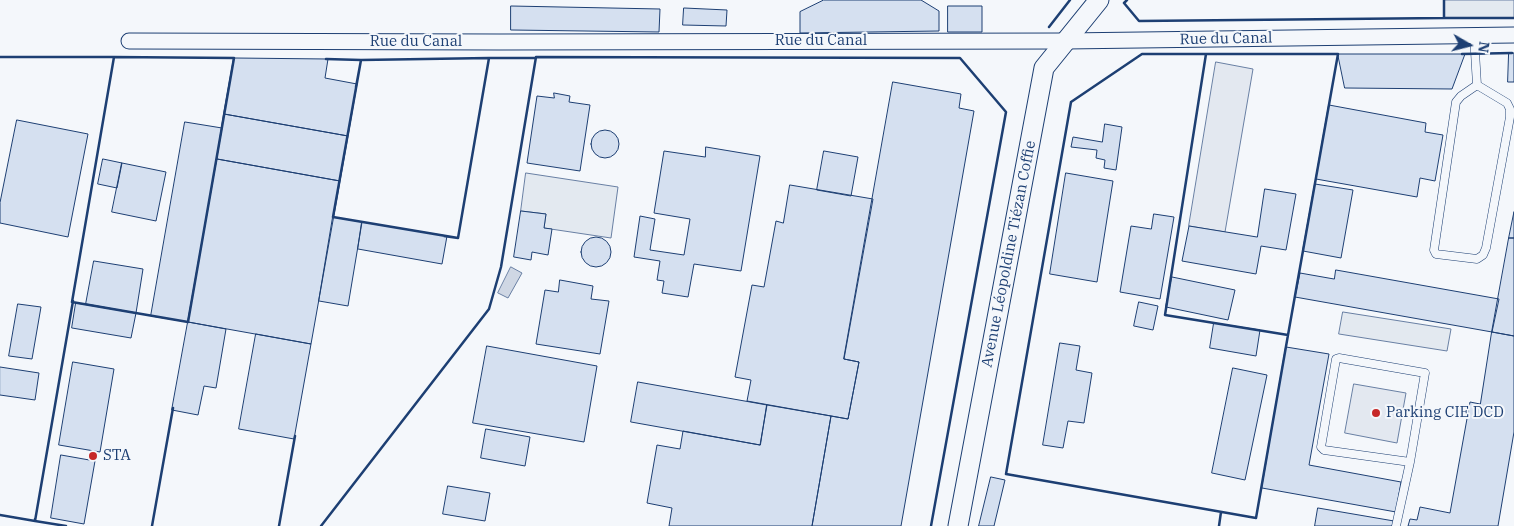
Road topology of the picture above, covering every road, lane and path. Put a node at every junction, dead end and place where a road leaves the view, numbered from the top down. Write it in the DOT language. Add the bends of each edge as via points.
graph roads {
  1 [pos="1099,0"];
  2 [pos="1474,35"];
  3 [pos="1514,35"];
  4 [pos="129,41"];
  5 [pos="1066,41"];
  6 [pos="1477,85"];
  7 [pos="1410,462"];
  8 [pos="958,526"];
  9 [pos="1396,526"];
  1 -- 5 [label="street, Avenue Léopoldine Tiézan Coffie"];
  2 -- 3 [label="street, Rue du Canal"];
  2 -- 5 [label="street, Rue du Canal"];
  2 -- 6 [label="lane"];
  4 -- 5 [label="street, Rue du Canal"];
  5 -- 8 [label="street, Avenue Léopoldine Tiézan Coffie" via="1044,68"];
  6 -- 6 [label="lane" via="1510,108 1486,248 1477,259 1436,254 1434,250 1456,102"];
  7 -- 7 [label="lane" via="1321,447 1336,359 1425,373"];
  7 -- 9 [label="lane"];
}
